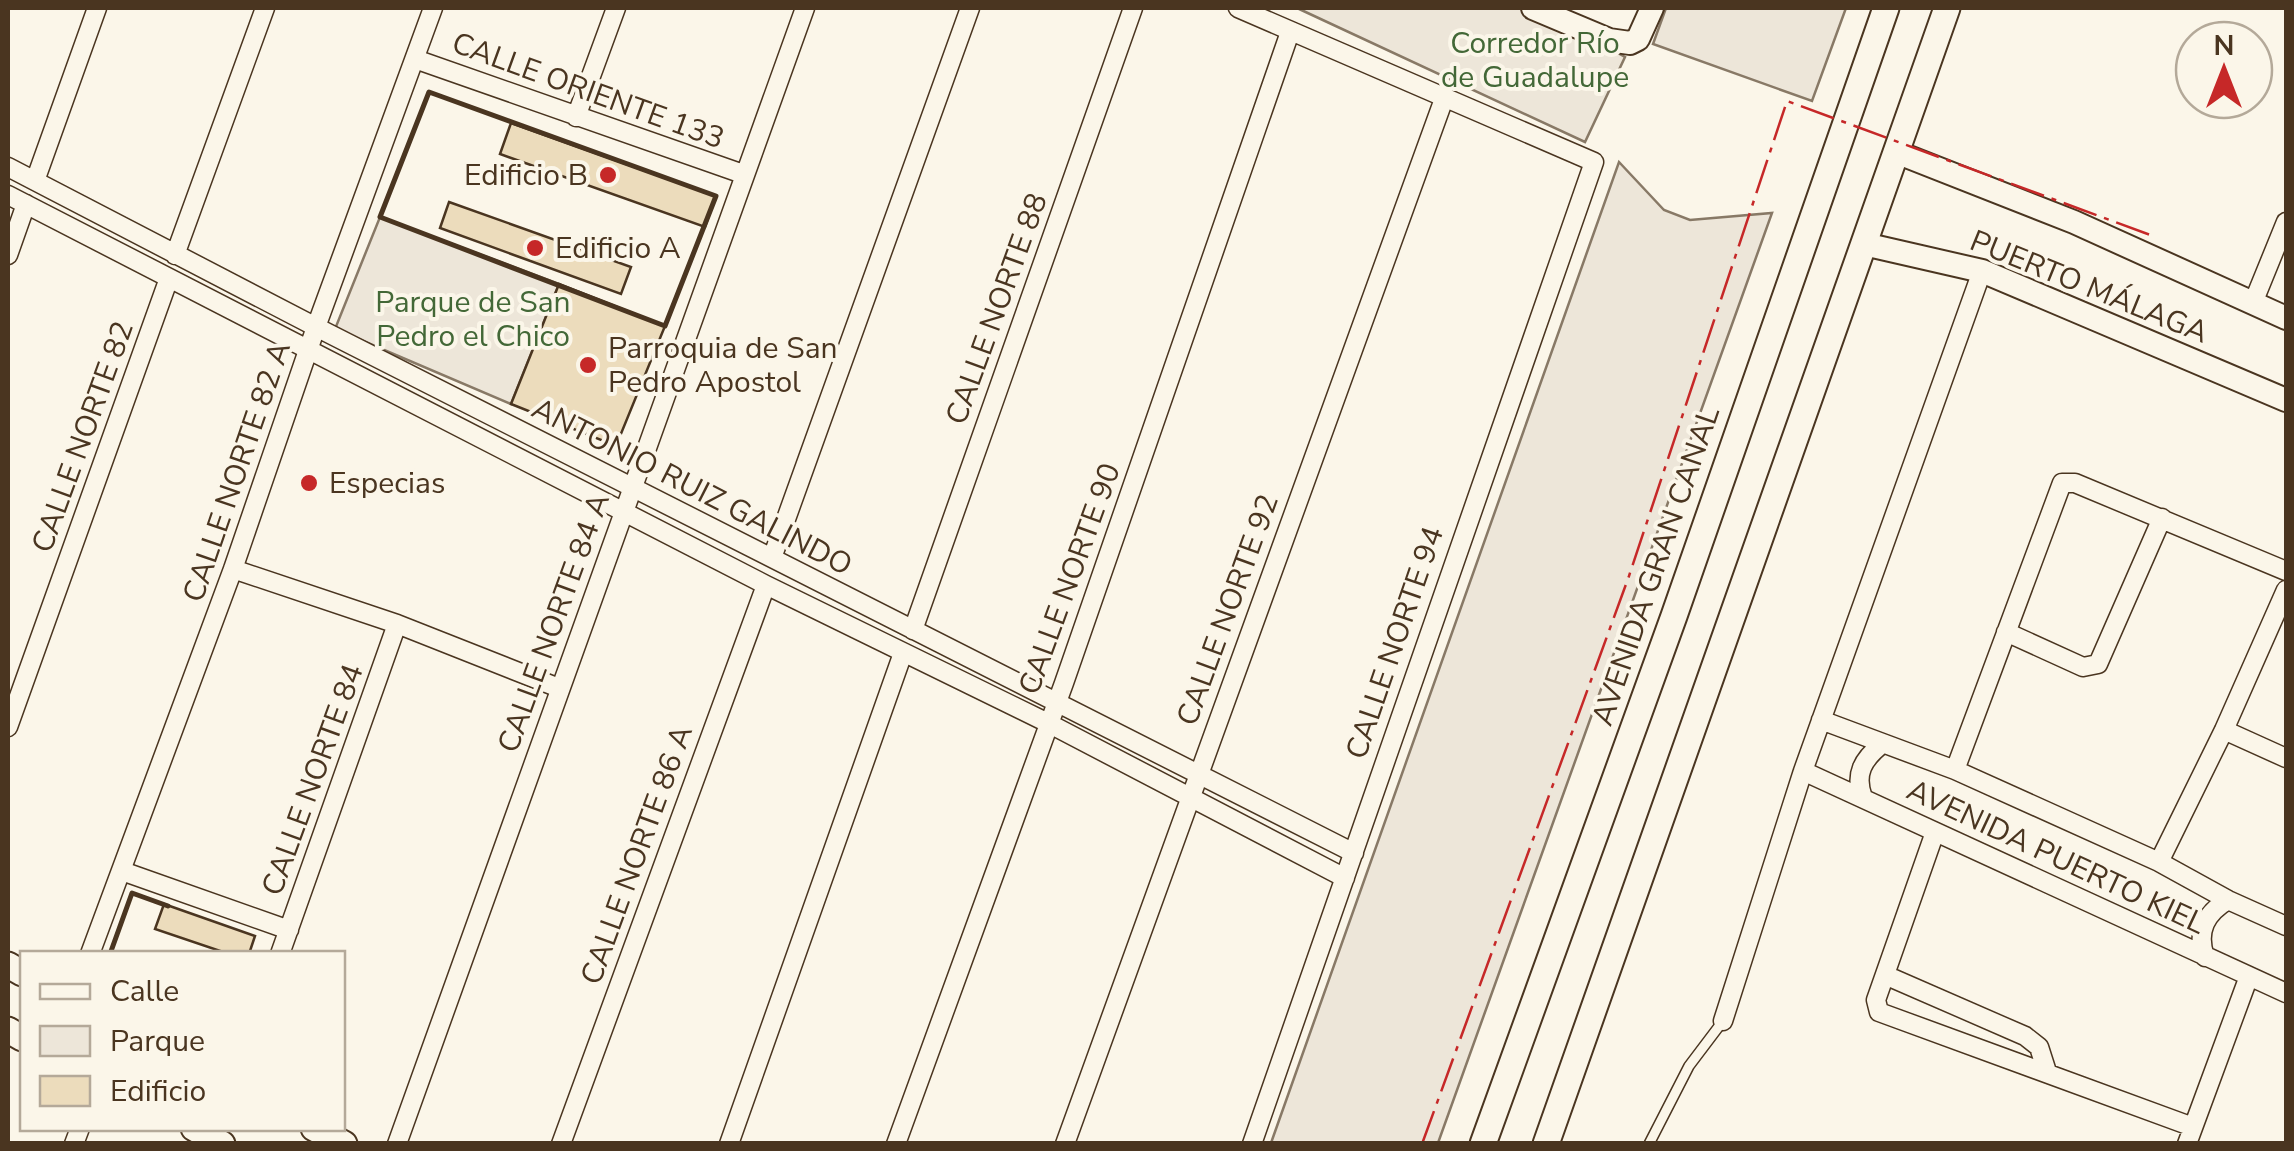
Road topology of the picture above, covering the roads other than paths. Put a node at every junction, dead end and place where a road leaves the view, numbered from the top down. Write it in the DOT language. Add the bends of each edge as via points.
graph roads {
  1 [pos="97,8"];
  2 [pos="265,8"];
  3 [pos="434,8"];
  4 [pos="616,8"];
  5 [pos="804,8"];
  6 [pos="970,8"];
  7 [pos="1134,8"];
  8 [pos="1238,8"];
  9 [pos="1533,8"];
  10 [pos="1652,8"];
  11 [pos="1886,8"];
  12 [pos="1947,8"];
  13 [pos="1290,32"];
  14 [pos="416,58"];
  15 [pos="1445,96"];
  16 [pos="576,117"];
  17 [pos="1896,152"];
  18 [pos="8,167"];
  19 [pos="742,174"];
  20 [pos="35,181"];
  21 [pos="8,195"];
  22 [pos="26,204"];
  23 [pos="2286,222"];
  24 [pos="1864,244"];
  25 [pos="8,255"];
  26 [pos="175,255"];
  27 [pos="1982,271"];
  28 [pos="169,278"];
  29 [pos="2253,303"];
  30 [pos="2286,318"];
  31 [pos="316,328"];
  32 [pos="309,349"];
  33 [pos="2286,400"];
  34 [pos="632,489"];
  35 [pos="624,512"];
  36 [pos="2162,518"];
  37 [pos="772,558"];
  38 [pos="233,569"];
  39 [pos="2286,571"];
  40 [pos="766,585"];
  41 [pos="2286,590"];
  42 [pos="397,624"];
  43 [pos="913,630"];
  44 [pos="2006,632"];
  45 [pos="904,654"];
  46 [pos="559,688"];
  47 [pos="1056,701"];
  48 [pos="1821,720"];
  49 [pos="1048,723"];
  50 [pos="8,727"];
  51 [pos="2224,730"];
  52 [pos="1882,744"];
  53 [pos="2286,758"];
  54 [pos="1955,770"];
  55 [pos="1802,772"];
  56 [pos="1197,774"];
  57 [pos="1189,796"];
  58 [pos="1864,798"];
  59 [pos="1936,832"];
  60 [pos="1354,853"];
  61 [pos="2159,862"];
  62 [pos="122,872"];
  63 [pos="1345,878"];
  64 [pos="2228,900"];
  65 [pos="2286,926"];
  66 [pos="289,930"];
  67 [pos="91,951"];
  68 [pos="281,951"];
  69 [pos="2204,957"];
  70 [pos="2286,972"];
  71 [pos="1885,975"];
  72 [pos="2249,976"];
  73 [pos="2267,983"];
  74 [pos="2286,992"];
  75 [pos="1723,1022"];
  76 [pos="2047,1072"];
  77 [pos="320,1131"];
  78 [pos="2190,1136"];
  79 [pos="344,1144"];
  80 [pos="397,1144"];
  81 [pos="561,1144"];
  82 [pos="729,1144"];
  83 [pos="896,1144"];
  84 [pos="1065,1144"];
  85 [pos="1252,1144"];
  86 [pos="1483,1144"];
  87 [pos="1546,1144"];
  88 [pos="1649,1144"];
  1 -- 20 [label="street"];
  2 -- 26 [label="street"];
  3 -- 14 [label="street, CALLE NORTE 82 A"];
  4 -- 16 [label="street"];
  5 -- 19 [label="street, CALLE NORTE 84 A"];
  6 -- 37 [label="street"];
  7 -- 43 [label="street, CALLE NORTE 88"];
  8 -- 13 [label="street"];
  9 -- 10 [label="street" via="1630,43 1644,32"];
  11 -- 86 [label="main road, AVENIDA GRAN CANAL"];
  12 -- 17 [label="main road"];
  13 -- 15 [label="street"];
  13 -- 47 [label="street, CALLE NORTE 90"];
  14 -- 16 [label="street, CALLE ORIENTE 133"];
  14 -- 31 [label="street, CALLE NORTE 82 A"];
  15 -- 56 [label="street, CALLE NORTE 92"];
  15 -- 60 [label="street, CALLE NORTE 94" via="1594,162"];
  16 -- 19 [label="street, CALLE ORIENTE 133"];
  17 -- 24 [label="main road"];
  17 -- 29 [label="street, PUERTO MÁLAGA"];
  18 -- 20 [label="street, ANTONIO RUIZ GALINDO"];
  19 -- 34 [label="street, CALLE NORTE 84 A"];
  20 -- 26 [label="street, ANTONIO RUIZ GALINDO"];
  21 -- 22 [label="street, ANTONIO RUIZ GALINDO"];
  22 -- 25 [label="street"];
  22 -- 28 [label="street, ANTONIO RUIZ GALINDO"];
  23 -- 29 [label="street"];
  24 -- 27 [label="street, PUERTO MÁLAGA"];
  24 -- 87 [label="main road"];
  26 -- 31 [label="street, ANTONIO RUIZ GALINDO"];
  27 -- 33 [label="street, PUERTO MÁLAGA"];
  27 -- 48 [label="street"];
  28 -- 32 [label="street, ANTONIO RUIZ GALINDO"];
  28 -- 50 [label="street, CALLE NORTE 82"];
  29 -- 30 [label="street, PUERTO MÁLAGA"];
  31 -- 32 [label="street, CALLE NORTE 82 A"];
  31 -- 34 [label="street, ANTONIO RUIZ GALINDO"];
  32 -- 35 [label="street, ANTONIO RUIZ GALINDO"];
  32 -- 38 [label="street, CALLE NORTE 82 A"];
  34 -- 35 [label="street, CALLE NORTE 84 A"];
  34 -- 37 [label="street, ANTONIO RUIZ GALINDO"];
  35 -- 40 [label="street, ANTONIO RUIZ GALINDO"];
  35 -- 46 [label="street, CALLE NORTE 84 A"];
  36 -- 39 [label="street"];
  36 -- 44 [label="street" via="2098,664 2083,667"];
  36 -- 44 [label="street" via="2062,483"];
  37 -- 43 [label="street, ANTONIO RUIZ GALINDO"];
  38 -- 42 [label="street"];
  38 -- 62 [label="street, CALLE NORTE 82 A"];
  40 -- 45 [label="street, ANTONIO RUIZ GALINDO"];
  40 -- 81 [label="street, CALLE NORTE 86 A"];
  41 -- 51 [label="street"];
  42 -- 46 [label="street"];
  42 -- 66 [label="street, CALLE NORTE 84"];
  43 -- 47 [label="street, ANTONIO RUIZ GALINDO"];
  44 -- 54 [label="street"];
  45 -- 49 [label="street, ANTONIO RUIZ GALINDO"];
  45 -- 82 [label="street"];
  46 -- 80 [label="street, CALLE NORTE 84 A"];
  47 -- 49 [label="street, CALLE NORTE 90"];
  47 -- 56 [label="street, ANTONIO RUIZ GALINDO"];
  48 -- 52 [label="street, AVENIDA PUERTO KIEL"];
  48 -- 55 [label="street"];
  49 -- 57 [label="street, ANTONIO RUIZ GALINDO"];
  49 -- 83 [label="street, CALLE NORTE 90"];
  51 -- 53 [label="street"];
  51 -- 61 [label="street"];
  52 -- 54 [label="street, AVENIDA PUERTO KIEL"];
  52 -- 58 [label="street" via="1862,763"];
  54 -- 61 [label="street, AVENIDA PUERTO KIEL"];
  55 -- 58 [label="street, AVENIDA PUERTO KIEL"];
  55 -- 75 [label="street"];
  56 -- 57 [label="street, CALLE NORTE 92"];
  56 -- 60 [label="street, ANTONIO RUIZ GALINDO"];
  57 -- 63 [label="street, ANTONIO RUIZ GALINDO"];
  57 -- 84 [label="street, CALLE NORTE 92"];
  58 -- 59 [label="street, AVENIDA PUERTO KIEL"];
  59 -- 69 [label="street, AVENIDA PUERTO KIEL"];
  59 -- 71 [label="street"];
  60 -- 63 [label="street, CALLE NORTE 94"];
  61 -- 64 [label="street, AVENIDA PUERTO KIEL"];
  62 -- 66 [label="street"];
  62 -- 67 [label="street, CALLE NORTE 82 A"];
  63 -- 85 [label="street, CALLE NORTE 94"];
  64 -- 65 [label="street, AVENIDA PUERTO KIEL"];
  64 -- 69 [label="street" via="2202,926"];
  66 -- 68 [label="street, CALLE NORTE 84"];
  69 -- 72 [label="street, AVENIDA PUERTO KIEL"];
  70 -- 73 [label="street"];
  71 -- 76 [label="street" via="2025,1036 2038,1047"];
  71 -- 76 [label="street" via="1879,1012"];
  72 -- 73 [label="street, AVENIDA PUERTO KIEL"];
  72 -- 78 [label="street"];
  73 -- 74 [label="street, AVENIDA PUERTO KIEL"];
  75 -- 88 [label="lane" via="1690,1066"];
  76 -- 78 [label="street"];
  77 -- 79 [label="main road"];
}
